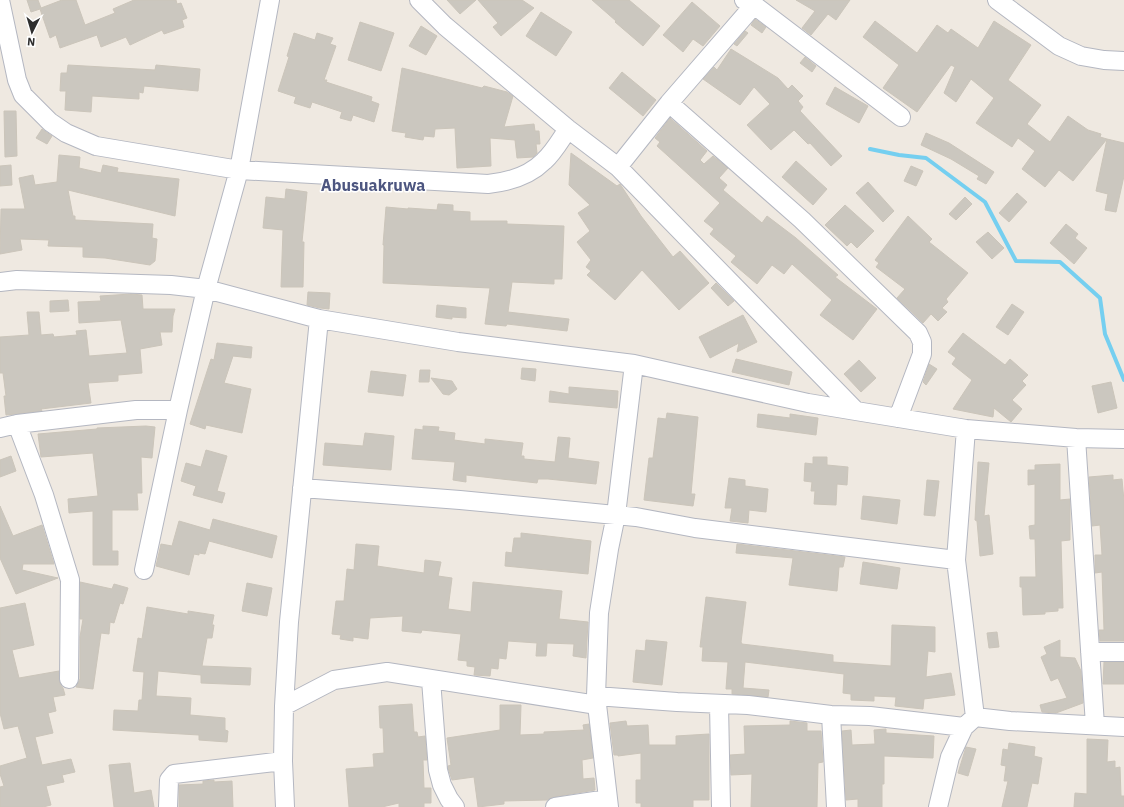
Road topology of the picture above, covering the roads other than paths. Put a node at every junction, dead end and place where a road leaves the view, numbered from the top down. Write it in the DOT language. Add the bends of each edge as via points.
graph roads {
  1 [pos="0,0"];
  2 [pos="270,0"];
  3 [pos="419,0"];
  4 [pos="997,0"];
  5 [pos="749,3"];
  6 [pos="1124,61"];
  7 [pos="669,104"];
  8 [pos="901,117"];
  9 [pos="568,129"];
  10 [pos="618,166"];
  11 [pos="239,170"];
  12 [pos="0,282"];
  13 [pos="206,289"];
  14 [pos="319,319"];
  15 [pos="634,364"];
  16 [pos="178,410"];
  17 [pos="856,411"];
  18 [pos="898,418"];
  19 [pos="8,426"];
  20 [pos="966,429"];
  21 [pos="1076,438"];
  22 [pos="1124,439"];
  23 [pos="302,488"];
  24 [pos="616,515"];
  25 [pos="956,560"];
  26 [pos="144,570"];
  27 [pos="1090,652"];
  28 [pos="1124,652"];
  29 [pos="69,679"];
  30 [pos="432,680"];
  31 [pos="597,701"];
  32 [pos="719,704"];
  33 [pos="284,706"];
  34 [pos="831,715"];
  35 [pos="970,722"];
  36 [pos="1095,724"];
  37 [pos="1124,726"];
  38 [pos="283,761"];
  39 [pos="608,803"];
  40 [pos="168,807"];
  41 [pos="285,807"];
  42 [pos="455,807"];
  43 [pos="555,807"];
  44 [pos="721,807"];
  45 [pos="836,807"];
  46 [pos="938,807"];
  1 -- 11 [label="street" via="17,80 32,105 50,122 66,133 96,146"];
  2 -- 11 [label="street"];
  3 -- 9 [label="street" via="445,26"];
  4 -- 6 [label="street" via="1059,46 1081,56"];
  5 -- 7 [label="street"];
  5 -- 8 [label="street"];
  7 -- 10 [label="street"];
  7 -- 18 [label="street" via="802,220 918,333 922,342 922,354"];
  9 -- 10 [label="street"];
  9 -- 11 [label="street" via="544,162 518,178 502,183"];
  10 -- 17 [label="street"];
  11 -- 13 [label="street"];
  12 -- 13 [label="street" via="171,285"];
  13 -- 14 [label="street"];
  13 -- 16 [label="street"];
  14 -- 15 [label="street" via="458,342"];
  14 -- 23 [label="street"];
  15 -- 17 [label="street" via="808,403"];
  15 -- 24 [label="street"];
  16 -- 19 [label="street" via="136,410"];
  16 -- 26 [label="street"];
  17 -- 18 [label="street"];
  18 -- 20 [label="street"];
  19 -- 29 [label="street" via="44,495 70,580"];
  20 -- 21 [label="street"];
  20 -- 25 [label="street"];
  21 -- 22 [label="street"];
  21 -- 27 [label="street"];
  23 -- 24 [label="street"];
  23 -- 33 [label="street"];
  24 -- 25 [label="street" via="695,528"];
  24 -- 31 [label="street" via="599,613"];
  25 -- 35 [label="street"];
  27 -- 28 [label="street"];
  27 -- 36 [label="street"];
  30 -- 31 [label="street"];
  30 -- 33 [label="street" via="387,672 334,680"];
  30 -- 42 [label="street" via="438,770 442,785"];
  31 -- 32 [label="street"];
  31 -- 39 [label="street"];
  32 -- 34 [label="street"];
  32 -- 44 [label="street"];
  33 -- 38 [label="street"];
  34 -- 35 [label="street"];
  34 -- 45 [label="street"];
  35 -- 36 [label="street" via="1010,720"];
  35 -- 46 [label="street" via="950,757"];
  36 -- 37 [label="street"];
  38 -- 40 [label="street" via="174,774 169,780"];
  38 -- 41 [label="street"];
  39 -- 43 [label="street"];
}
